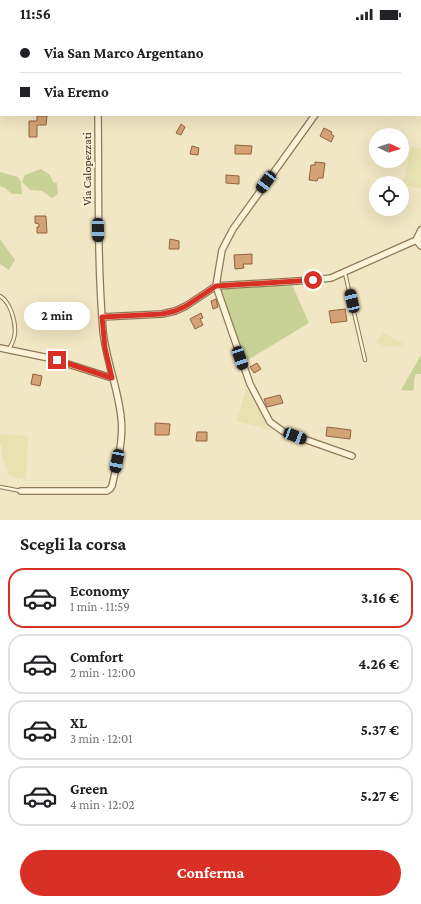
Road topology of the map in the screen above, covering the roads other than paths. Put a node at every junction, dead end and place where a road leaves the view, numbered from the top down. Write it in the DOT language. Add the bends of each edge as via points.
graph roads {
  1 [pos="98,116"];
  2 [pos="314,116"];
  3 [pos="421,230"];
  4 [pos="418,239"];
  5 [pos="421,246"];
  6 [pos="345,272"];
  7 [pos="216,286"];
  8 [pos="0,296"];
  9 [pos="102,317"];
  10 [pos="0,348"];
  11 [pos="9,350"];
  12 [pos="365,360"];
  13 [pos="112,378"];
  14 [pos="352,456"];
  15 [pos="0,487"];
  16 [pos="21,491"];
  1 -- 9 [label="street, Via Calopezzati" via="98,240"];
  2 -- 7 [label="street" via="233,229 222,250"];
  3 -- 4 [label="street"];
  4 -- 5 [label="street"];
  4 -- 6 [label="street"];
  6 -- 7 [label="street" via="331,278 313,280"];
  6 -- 12 [label="lane"];
  7 -- 9 [label="street" via="175,311"];
  7 -- 14 [label="street" via="250,384 270,422 282,431"];
  8 -- 11 [label="lane" via="6,300 13,316 15,331"];
  9 -- 13 [label="street, Via Calopezzati" via="105,348"];
  10 -- 11 [label="street"];
  11 -- 13 [label="street" via="65,362"];
  13 -- 16 [label="street, Via Calopezzati" via="122,426 112,488"];
  15 -- 16 [label="lane"];
}
